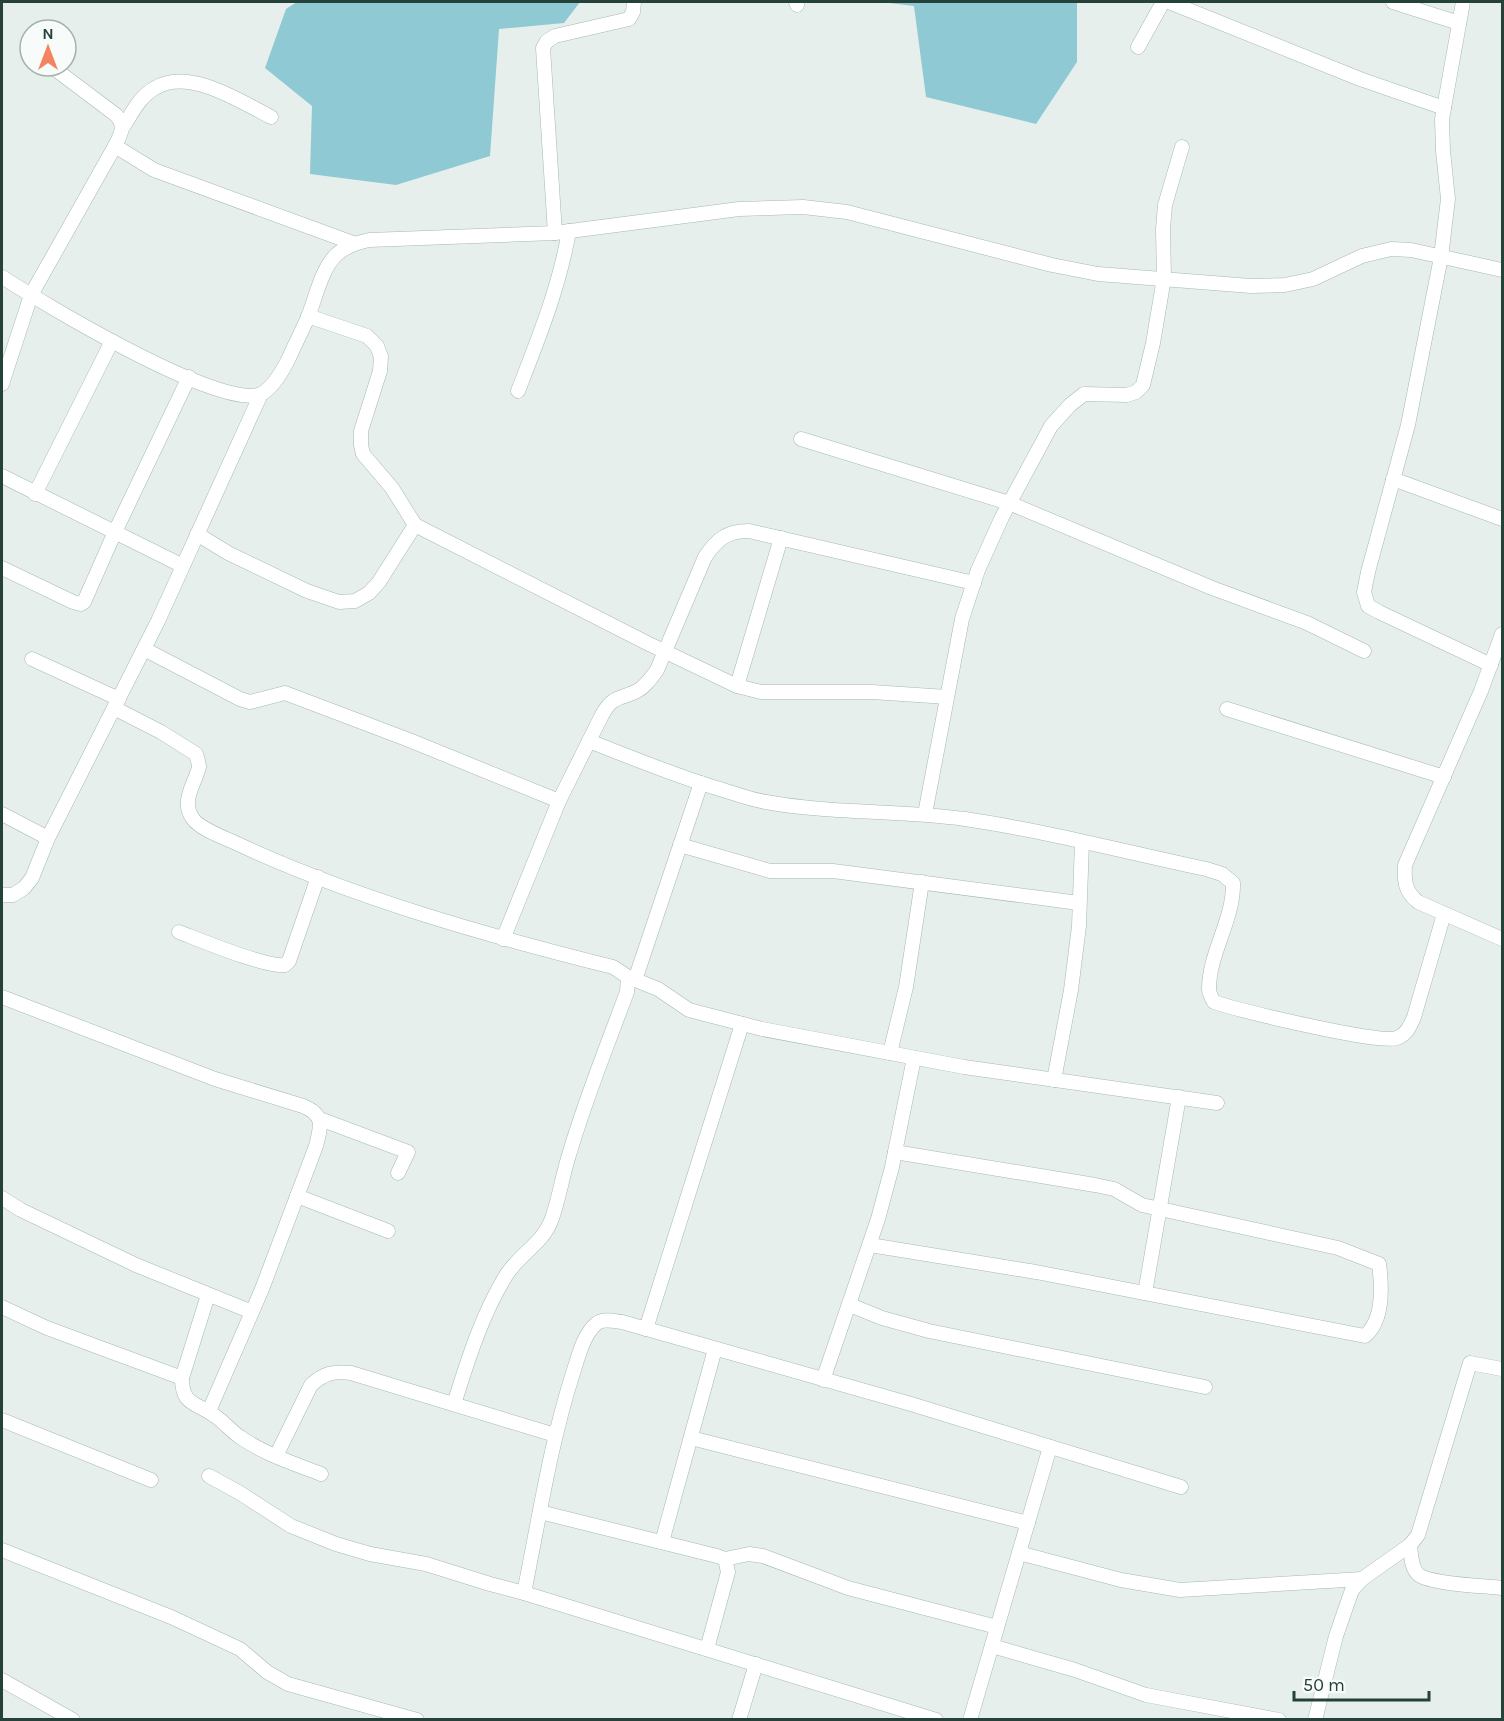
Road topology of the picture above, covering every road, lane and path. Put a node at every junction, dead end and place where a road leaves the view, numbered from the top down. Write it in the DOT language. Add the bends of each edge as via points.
graph roads {
  1 [pos="634,2"];
  2 [pos="1163,2"];
  3 [pos="1170,2"];
  4 [pos="1393,2"];
  5 [pos="1463,2"];
  6 [pos="1459,23"];
  7 [pos="1138,47"];
  8 [pos="67,78"];
  9 [pos="1444,108"];
  10 [pos="271,117"];
  11 [pos="123,127"];
  12 [pos="115,146"];
  13 [pos="1182,147"];
  14 [pos="562,232"];
  15 [pos="353,243"];
  16 [pos="1441,256"];
  17 [pos="1503,270"];
  18 [pos="2,277"];
  19 [pos="1164,278"];
  20 [pos="31,295"];
  21 [pos="308,316"];
  22 [pos="112,341"];
  23 [pos="189,377"];
  24 [pos="2,384"];
  25 [pos="518,391"];
  26 [pos="261,394"];
  27 [pos="801,439"];
  28 [pos="2,476"];
  29 [pos="1393,479"];
  30 [pos="35,494"];
  31 [pos="1009,502"];
  32 [pos="1503,519"];
  33 [pos="415,525"];
  34 [pos="114,534"];
  35 [pos="197,534"];
  36 [pos="781,538"];
  37 [pos="183,566"];
  38 [pos="2,568"];
  39 [pos="974,583"];
  40 [pos="1503,634"];
  41 [pos="144,649"];
  42 [pos="1364,651"];
  43 [pos="666,652"];
  44 [pos="33,659"];
  45 [pos="1491,665"];
  46 [pos="736,686"];
  47 [pos="947,697"];
  48 [pos="116,703"];
  49 [pos="1227,709"];
  50 [pos="589,741"];
  51 [pos="1444,777"];
  52 [pos="701,783"];
  53 [pos="559,801"];
  54 [pos="2,814"];
  55 [pos="925,814"];
  56 [pos="48,838"];
  57 [pos="1082,842"];
  58 [pos="680,845"];
  59 [pos="318,877"];
  60 [pos="922,882"];
  61 [pos="2,895"];
  62 [pos="1079,903"];
  63 [pos="1444,914"];
  64 [pos="179,932"];
  65 [pos="503,939"];
  66 [pos="1503,939"];
  67 [pos="632,978"];
  68 [pos="2,997"];
  69 [pos="742,1024"];
  70 [pos="890,1053"];
  71 [pos="914,1058"];
  72 [pos="1054,1080"];
  73 [pos="1179,1097"];
  74 [pos="1217,1103"];
  75 [pos="320,1119"];
  76 [pos="895,1152"];
  77 [pos="398,1173"];
  78 [pos="297,1196"];
  79 [pos="2,1198"];
  80 [pos="1160,1208"];
  81 [pos="388,1231"];
  82 [pos="870,1245"];
  83 [pos="1145,1293"];
  84 [pos="208,1294"];
  85 [pos="850,1305"];
  86 [pos="3,1312"];
  87 [pos="252,1312"];
  88 [pos="646,1329"];
  89 [pos="715,1349"];
  90 [pos="1503,1369"];
  91 [pos="182,1378"];
  92 [pos="823,1380"];
  93 [pos="1205,1387"];
  94 [pos="454,1404"];
  95 [pos="209,1411"];
  96 [pos="2,1420"];
  97 [pos="555,1434"];
  98 [pos="691,1438"];
  99 [pos="1050,1447"];
  100 [pos="276,1456"];
  101 [pos="321,1473"];
  102 [pos="209,1476"];
  103 [pos="151,1480"];
  104 [pos="1181,1487"];
  105 [pos="540,1512"];
  106 [pos="1028,1523"];
  107 [pos="662,1542"];
  108 [pos="1410,1545"];
  109 [pos="2,1550"];
  110 [pos="1019,1553"];
  111 [pos="725,1559"];
  112 [pos="1362,1579"];
  113 [pos="1503,1588"];
  114 [pos="524,1593"];
  115 [pos="997,1627"];
  116 [pos="992,1646"];
  117 [pos="707,1649"];
  118 [pos="756,1664"];
  119 [pos="2,1680"];
  120 [pos="73,1719"];
  121 [pos="417,1719"];
  122 [pos="739,1719"];
  123 [pos="936,1719"];
  124 [pos="970,1719"];
  125 [pos="1279,1719"];
  126 [pos="1315,1719"];
  1 -- 14 [label="street" via="629,20 555,36 543,48"];
  2 -- 7 [label="street"];
  3 -- 9 [label="street" via="1360,79"];
  4 -- 6 [label="street"];
  5 -- 6 [label="street"];
  6 -- 9 [label="street"];
  8 -- 11 [label="street" via="116,115"];
  9 -- 16 [label="street" via="1448,199"];
  10 -- 11 [label="street" via="211,88 180,82 154,88 143,97"];
  11 -- 12 [label="street"];
  12 -- 15 [label="street" via="154,170"];
  12 -- 20 [label="street"];
  13 -- 19 [label="street" via="1165,205"];
  14 -- 15 [label="street"];
  14 -- 19 [label="street" via="739,208 803,207 847,212 1052,265 1098,274"];
  14 -- 25 [label="street" via="562,268"];
  15 -- 21 [label="street" via="335,256"];
  16 -- 17 [label="street"];
  16 -- 19 [label="street" via="1390,249 1362,256 1313,279 1285,285"];
  16 -- 29 [label="street" via="1410,415"];
  18 -- 20 [label="street"];
  19 -- 31 [label="street" via="1143,385 1127,395 1084,394 1070,405 1051,426"];
  20 -- 22 [label="street"];
  20 -- 24 [label="street"];
  21 -- 26 [label="street" via="283,369"];
  21 -- 33 [label="street" via="367,336 377,346 380,372 361,431 361,445 363,454 392,488"];
  22 -- 23 [label="street"];
  22 -- 30 [label="street"];
  23 -- 26 [label="street" via="224,392"];
  23 -- 34 [label="street"];
  26 -- 35 [label="street"];
  27 -- 31 [label="street"];
  28 -- 30 [label="street"];
  29 -- 32 [label="street"];
  29 -- 45 [label="street" via="1364,592 1368,606"];
  30 -- 34 [label="street"];
  31 -- 39 [label="street"];
  31 -- 42 [label="street" via="1202,584 1307,623"];
  33 -- 35 [label="street" via="379,582 369,593 347,602 307,591"];
  33 -- 43 [label="street"];
  34 -- 37 [label="street"];
  34 -- 38 [label="street" via="81,604"];
  35 -- 37 [label="street"];
  36 -- 39 [label="street"];
  36 -- 43 [label="street" via="737,531 716,542 705,557"];
  36 -- 46 [label="street"];
  37 -- 41 [label="street"];
  39 -- 47 [label="street" via="962,619"];
  40 -- 45 [label="street"];
  41 -- 48 [label="street"];
  41 -- 53 [label="street" via="240,699 250,702 285,693"];
  43 -- 46 [label="street"];
  43 -- 50 [label="street" via="647,684 608,703"];
  44 -- 48 [label="street"];
  45 -- 51 [label="street"];
  46 -- 47 [label="street" via="760,692"];
  47 -- 55 [label="street"];
  48 -- 56 [label="street"];
  48 -- 59 [label="street" via="196,754 199,765 189,790 188,806 193,819 212,832"];
  49 -- 51 [label="street"];
  50 -- 52 [label="street"];
  50 -- 53 [label="street"];
  51 -- 63 [label="street" via="1405,865 1404,880 1409,895"];
  52 -- 55 [label="street" via="766,802 824,810"];
  52 -- 58 [label="street"];
  53 -- 65 [label="street"];
  54 -- 56 [label="street"];
  55 -- 57 [label="street"];
  56 -- 61 [label="street" via="24,888"];
  57 -- 62 [label="street"];
  57 -- 63 [label="street" via="1222,874 1233,883 1234,898 1212,970 1208,992 1214,1002 1353,1035 1395,1039 1408,1031"];
  58 -- 60 [label="street" via="770,871 833,871"];
  58 -- 67 [label="street"];
  59 -- 64 [label="street" via="285,965 252,958"];
  59 -- 65 [label="street"];
  60 -- 62 [label="street"];
  60 -- 70 [label="street" via="906,987"];
  62 -- 72 [label="street" via="1071,990"];
  63 -- 66 [label="street"];
  65 -- 67 [label="street" via="613,967"];
  67 -- 69 [label="street" via="658,989 689,1010"];
  67 -- 94 [label="street" via="579,1124 551,1221 544,1236 504,1278 478,1329"];
  68 -- 75 [label="street" via="215,1079 303,1106"];
  69 -- 70 [label="street"];
  69 -- 88 [label="street"];
  70 -- 71 [label="street"];
  71 -- 72 [label="street"];
  71 -- 76 [label="street"];
  72 -- 73 [label="street"];
  73 -- 74 [label="street"];
  73 -- 80 [label="street"];
  75 -- 77 [label="street" via="408,1152"];
  75 -- 78 [label="street" via="316,1146"];
  76 -- 80 [label="street" via="1114,1189 1142,1204"];
  76 -- 82 [label="street"];
  78 -- 81 [label="street"];
  78 -- 87 [label="street"];
  79 -- 84 [label="street" via="136,1265"];
  80 -- 83 [label="street"];
  80 -- 83 [label="street" via="1338,1248 1370,1259 1379,1264 1378,1314 1374,1329 1365,1336"];
  82 -- 83 [label="street"];
  82 -- 85 [label="street"];
  84 -- 87 [label="street"];
  84 -- 91 [label="street"];
  85 -- 92 [label="street"];
  85 -- 93 [label="street" via="929,1331"];
  86 -- 91 [label="street"];
  87 -- 95 [label="street"];
  88 -- 89 [label="street"];
  88 -- 97 [label="street" via="609,1320 598,1322 589,1330"];
  89 -- 92 [label="street"];
  89 -- 98 [label="street"];
  90 -- 108 [label="street" via="1470,1363 1423,1522"];
  91 -- 95 [label="street" via="182,1390 188,1401"];
  92 -- 99 [label="street"];
  94 -- 97 [label="street"];
  94 -- 100 [label="street" via="351,1372 334,1371 311,1385"];
  95 -- 100 [label="street" via="249,1443"];
  96 -- 103 [label="street"];
  97 -- 105 [label="street"];
  98 -- 106 [label="street"];
  98 -- 107 [label="street"];
  99 -- 104 [label="street"];
  99 -- 106 [label="street"];
  100 -- 101 [label="street"];
  102 -- 114 [label="street" via="291,1526 336,1544 426,1564"];
  105 -- 107 [label="street"];
  105 -- 114 [label="street"];
  106 -- 110 [label="street"];
  107 -- 111 [label="street"];
  108 -- 112 [label="street"];
  108 -- 113 [label="street" via="1418,1575 1429,1580"];
  109 -- 121 [label="street" via="240,1649 288,1684"];
  110 -- 112 [label="street" via="1120,1580 1180,1590"];
  110 -- 115 [label="street"];
  111 -- 115 [label="street" via="749,1554 763,1556 848,1588"];
  111 -- 117 [label="street" via="728,1572"];
  112 -- 126 [label="street" via="1344,1609"];
  114 -- 117 [label="street"];
  115 -- 116 [label="street"];
  116 -- 124 [label="street"];
  116 -- 125 [label="street" via="1146,1695"];
  117 -- 118 [label="street"];
  118 -- 122 [label="street"];
  118 -- 123 [label="street"];
  119 -- 120 [label="street"];
}
